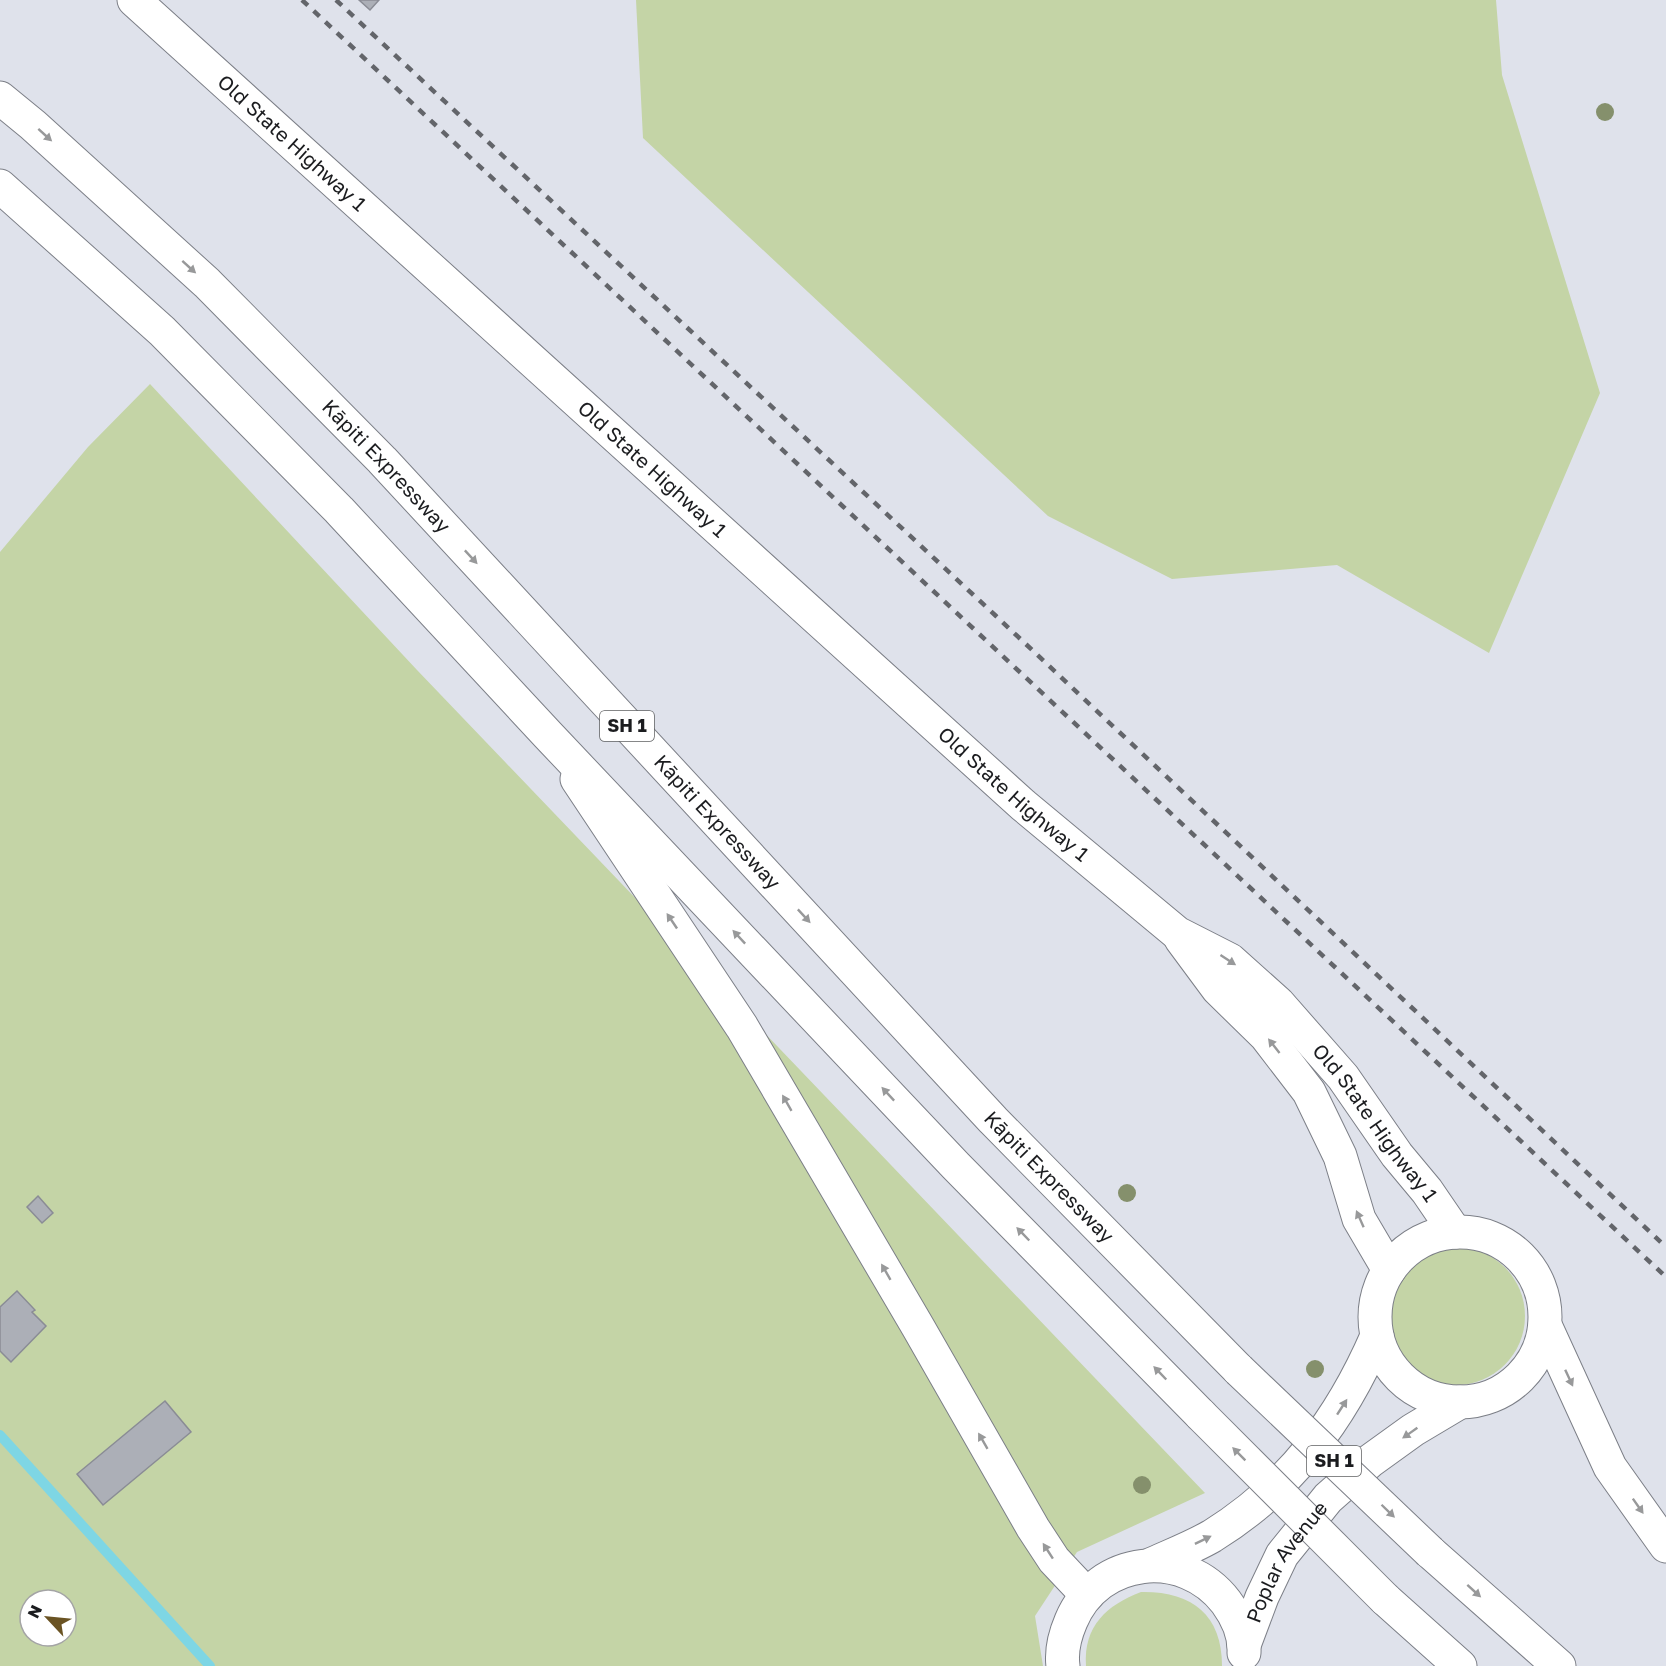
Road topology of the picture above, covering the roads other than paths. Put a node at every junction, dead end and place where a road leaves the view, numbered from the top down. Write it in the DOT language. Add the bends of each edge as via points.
graph roads {
  1 [pos="134,0"];
  2 [pos="0,98"];
  3 [pos="0,186"];
  4 [pos="548,735"];
  5 [pos="1177,933"];
  6 [pos="1455,1232"];
  7 [pos="1389,1270"];
  8 [pos="1545,1325"];
  9 [pos="1377,1336"];
  10 [pos="1460,1402"];
  11 [pos="1666,1546"];
  12 [pos="1150,1565"];
  13 [pos="1087,1595"];
  14 [pos="1244,1656"];
  15 [pos="1063,1666"];
  16 [pos="1460,1666"];
  17 [pos="1558,1666"];
  1 -- 5 [label="main road, Old State Highway 1" via="1023,805"];
  2 -- 17 [label="main road, Kāpiti Expressway / SH 1, one-way, bridge" via="207,283 382,460 993,1120 1239,1370 1430,1552"];
  3 -- 4 [label="main road" via="162,331 339,510"];
  13 -- 4 [label="main road, one-way" via="1053,1560 742,1027"];
  16 -- 4 [label="main road, one-way, bridge" via="1385,1599 956,1166"];
  5 -- 6 [label="main road, Old State Highway 1, one-way" via="1230,960 1278,1003 1343,1077"];
  7 -- 5 [label="main road, Old State Highway 1, one-way" via="1359,1219 1340,1156 1310,1092 1266,1036 1218,989"];
  6 -- 7 [label="main road" via="1419,1242"];
  6 -- 8 [label="main road" via="1483,1234 1508,1246 1528,1264 1540,1288"];
  7 -- 9 [label="main road" via="1377,1297"];
  8 -- 10 [label="main road" via="1530,1364 1512,1384 1488,1398"];
  8 -- 11 [label="main road, one-way" via="1610,1467"];
  9 -- 10 [label="main road" via="1388,1362 1407,1384 1432,1397"];
  12 -- 9 [label="main road, one-way" via="1210,1537 1288,1475 1323,1436 1347,1398"];
  10 -- 14 [label="main road, Poplar Avenue, one-way" via="1396,1442 1328,1498 1282,1555 1262,1597"];
  12 -- 13 [label="main road" via="1119,1572"];
  12 -- 14 [label="main road" via="1196,1575 1215,1589 1242,1630"];
  13 -- 15 [label="main road" via="1067,1630"];
}
